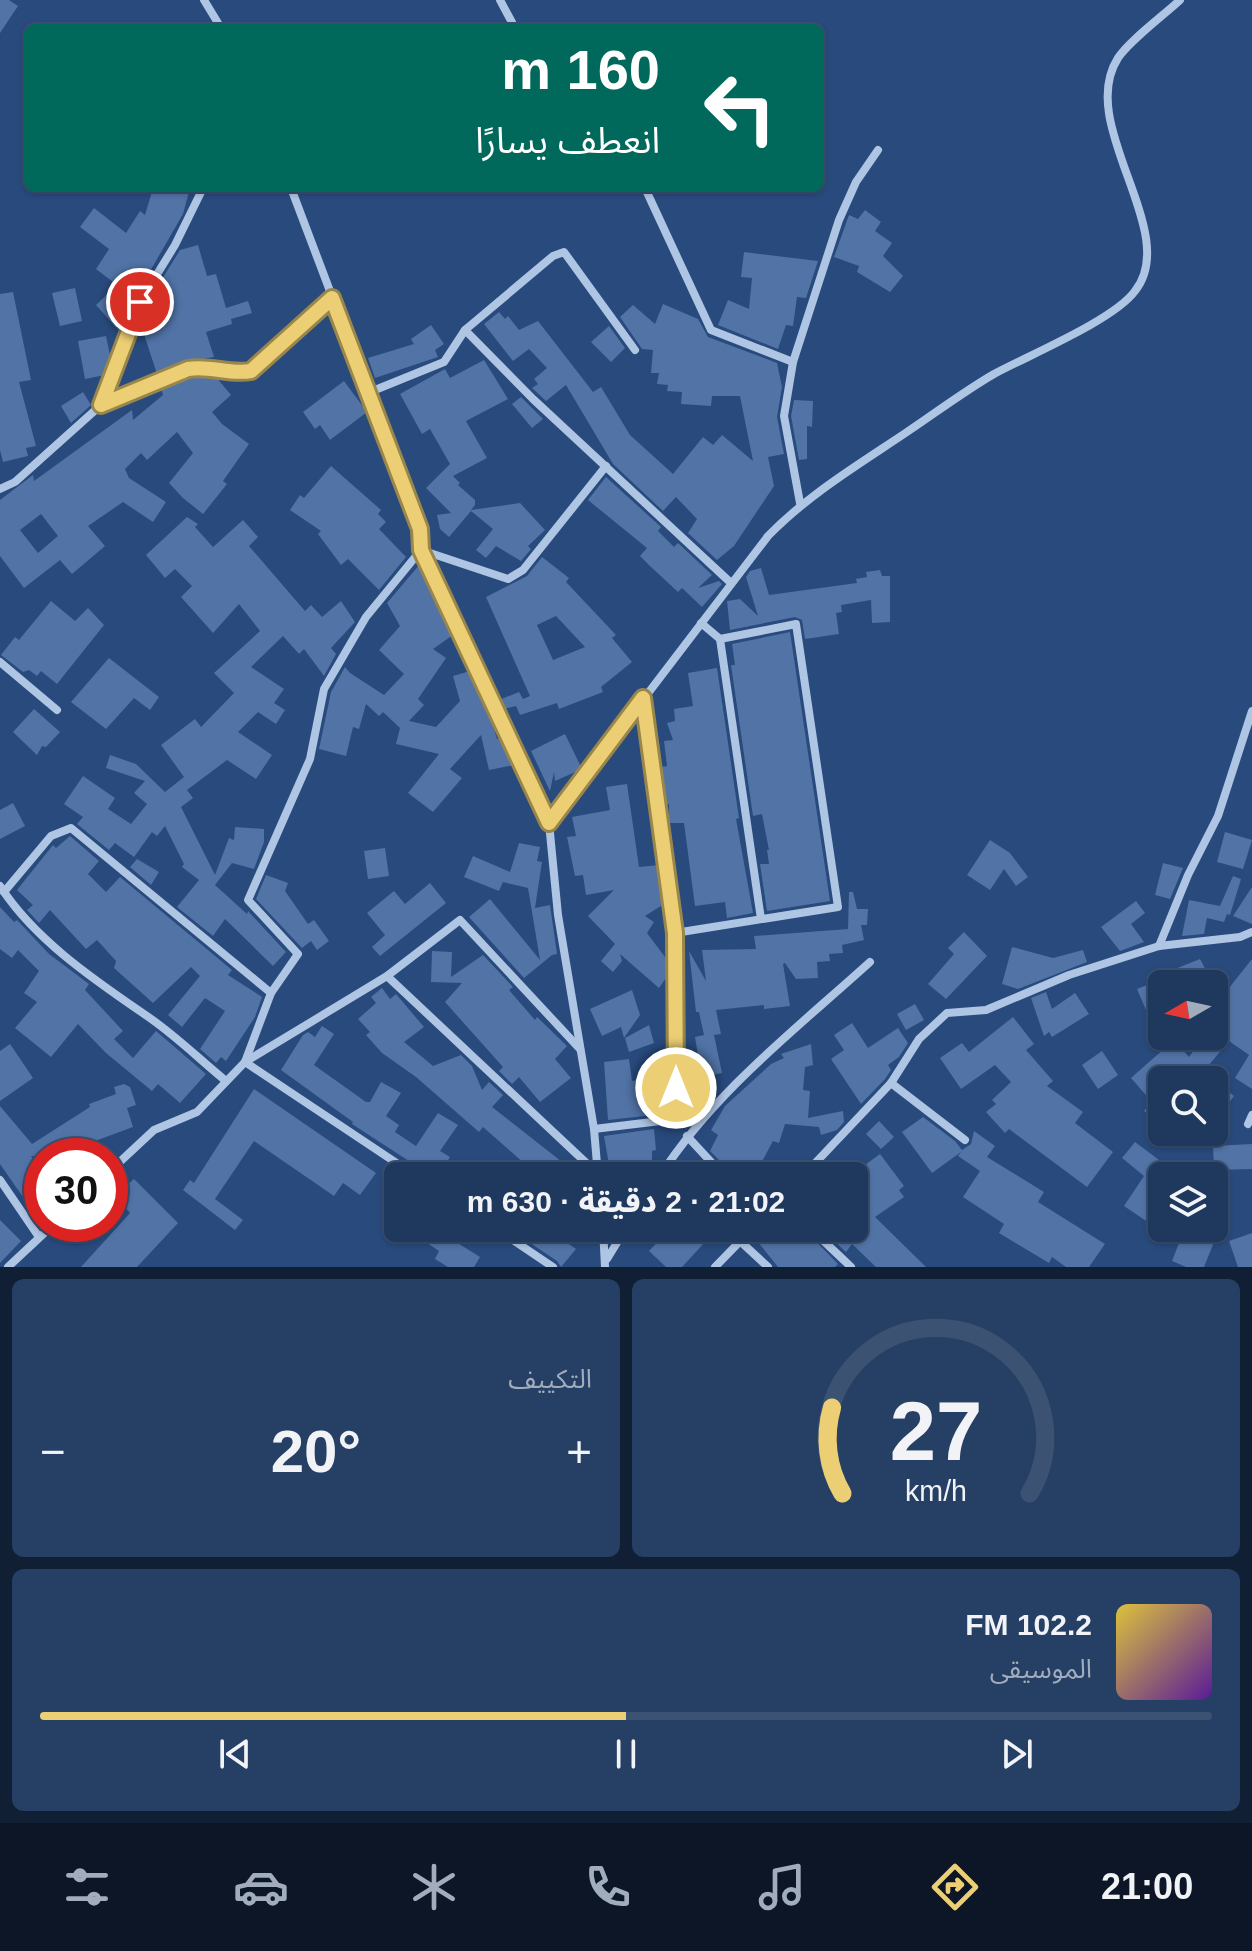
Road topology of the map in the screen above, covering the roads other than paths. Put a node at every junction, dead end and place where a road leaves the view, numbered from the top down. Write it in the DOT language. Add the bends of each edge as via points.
graph roads {
  1 [pos="204,0"];
  2 [pos="500,0"];
  3 [pos="1180,0"];
  4 [pos="219,24"];
  5 [pos="513,24"];
  6 [pos="878,150"];
  7 [pos="201,192"];
  8 [pos="292,192"];
  9 [pos="647,192"];
  10 [pos="332,298"];
  11 [pos="465,330"];
  12 [pos="635,350"];
  13 [pos="793,362"];
  14 [pos="370,392"];
  15 [pos="101,405"];
  16 [pos="606,466"];
  17 [pos="0,489"];
  18 [pos="800,503"];
  19 [pos="421,550"];
  20 [pos="731,583"];
  21 [pos="701,623"];
  22 [pos="720,639"];
  23 [pos="0,662"];
  24 [pos="643,698"];
  25 [pos="57,710"];
  26 [pos="1252,711"];
  27 [pos="549,823"];
  28 [pos="2,889"];
  29 [pos="761,919"];
  30 [pos="1252,932"];
  31 [pos="675,933"];
  32 [pos="1159,946"];
  33 [pos="870,962"];
  34 [pos="387,976"];
  35 [pos="271,993"];
  36 [pos="581,1050"];
  37 [pos="245,1062"];
  38 [pos="226,1081"];
  39 [pos="891,1083"];
  40 [pos="594,1129"];
  41 [pos="687,1136"];
  42 [pos="965,1140"];
  43 [pos="128,1154"];
  44 [pos="395,1162"];
  45 [pos="584,1162"];
  46 [pos="597,1162"];
  47 [pos="669,1162"];
  48 [pos="711,1162"];
  49 [pos="816,1162"];
  50 [pos="0,1180"];
  51 [pos="24,1215"];
  52 [pos="34,1242"];
  53 [pos="516,1242"];
  54 [pos="604,1242"];
  55 [pos="618,1242"];
  56 [pos="739,1242"];
  57 [pos="741,1242"];
  58 [pos="825,1242"];
  59 [pos="606,1263"];
  60 [pos="8,1267"];
  61 [pos="553,1267"];
  62 [pos="715,1267"];
  63 [pos="768,1267"];
  64 [pos="851,1267"];
  1 -- 4 [label="street"];
  2 -- 5 [label="street"];
  3 -- 18 [label="street" via="1118,58 1108,88 1110,123 1146,242 1144,277 1135,293 1094,322 992,375"];
  6 -- 13 [label="street" via="839,220"];
  7 -- 15 [label="street" via="140,302"];
  8 -- 10 [label="street"];
  9 -- 13 [label="street" via="711,330"];
  10 -- 14 [label="street"];
  10 -- 15 [label="street" via="251,371 188,369"];
  11 -- 12 [label="street" via="564,252"];
  11 -- 14 [label="street" via="444,362"];
  11 -- 16 [label="street"];
  13 -- 18 [label="street" via="784,416"];
  14 -- 19 [label="street" via="420,529"];
  15 -- 17 [label="street" via="15,482"];
  16 -- 19 [label="street" via="523,570 508,579"];
  16 -- 20 [label="street"];
  18 -- 20 [label="street"];
  19 -- 27 [label="street"];
  19 -- 35 [label="street" via="366,617 324,689 310,759 248,900 298,954"];
  20 -- 21 [label="street"];
  21 -- 22 [label="street"];
  21 -- 24 [label="street"];
  22 -- 29 [label="street"];
  22 -- 29 [label="street" via="796,624 836,891 838,907"];
  23 -- 25 [label="street"];
  24 -- 27 [label="street"];
  24 -- 31 [label="street"];
  26 -- 32 [label="street" via="1218,816"];
  27 -- 36 [label="street"];
  28 -- 35 [label="street" via="51,836 71,828"];
  28 -- 38 [label="street" via="45,936 114,996 145,1014"];
  29 -- 31 [label="street"];
  30 -- 32 [label="street"];
  31 -- 40 [label="street" via="677,1119"];
  32 -- 39 [label="street" via="1069,975 986,1010 947,1013 919,1039"];
  33 -- 41 [label="street" via="719,1099"];
  34 -- 36 [label="street" via="460,920"];
  34 -- 37 [label="street"];
  34 -- 45 [label="street"];
  35 -- 37 [label="street"];
  36 -- 40 [label="street"];
  37 -- 38 [label="street"];
  37 -- 44 [label="street"];
  38 -- 43 [label="street" via="197,1112 154,1130"];
  39 -- 42 [label="street"];
  39 -- 49 [label="street"];
  40 -- 46 [label="street"];
  41 -- 47 [label="street"];
  41 -- 48 [label="street"];
  50 -- 51 [label="street"];
  52 -- 60 [label="street"];
  53 -- 61 [label="street"];
  54 -- 59 [label="street"];
  55 -- 59 [label="street"];
  56 -- 62 [label="street"];
  57 -- 63 [label="street"];
  58 -- 64 [label="street"];
}
